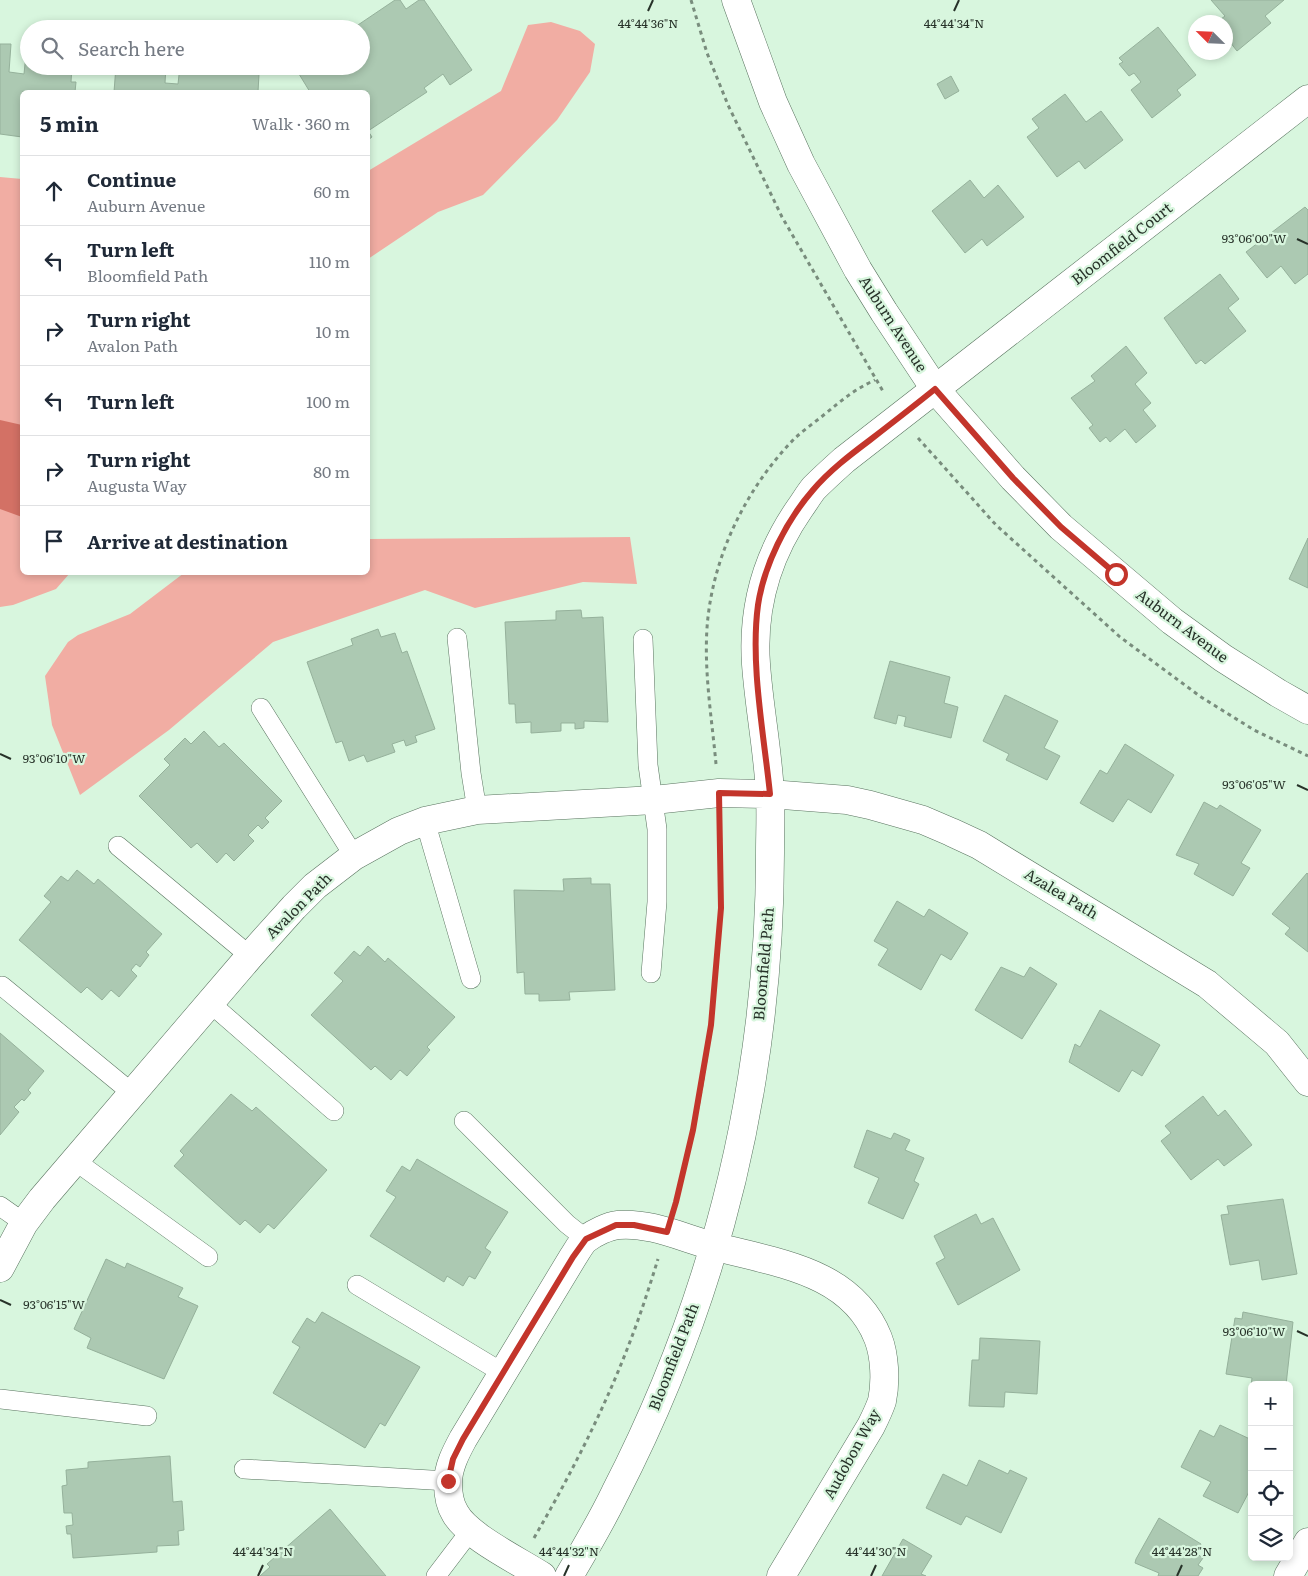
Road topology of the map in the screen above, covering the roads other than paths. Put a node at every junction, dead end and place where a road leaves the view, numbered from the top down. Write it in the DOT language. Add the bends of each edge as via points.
graph roads {
  1 [pos="736,0"];
  2 [pos="1308,99"];
  3 [pos="935,389"];
  4 [pos="457,638"];
  5 [pos="642,639"];
  6 [pos="260,708"];
  7 [pos="1308,710"];
  8 [pos="770,794"];
  9 [pos="654,800"];
  10 [pos="477,810"];
  11 [pos="425,822"];
  12 [pos="118,846"];
  13 [pos="354,856"];
  14 [pos="250,956"];
  15 [pos="651,973"];
  16 [pos="471,979"];
  17 [pos="2,986"];
  18 [pos="210,1003"];
  19 [pos="1308,1082"];
  20 [pos="132,1093"];
  21 [pos="334,1111"];
  22 [pos="464,1121"];
  23 [pos="74,1160"];
  24 [pos="0,1206"];
  25 [pos="24,1223"];
  26 [pos="586,1239"];
  27 [pos="714,1247"];
  28 [pos="208,1257"];
  29 [pos="0,1268"];
  30 [pos="357,1285"];
  31 [pos="503,1373"];
  32 [pos="0,1399"];
  33 [pos="147,1416"];
  34 [pos="244,1470"];
  35 [pos="448,1481"];
  36 [pos="471,1530"];
  37 [pos="1306,1549"];
  38 [pos="531,1569"];
  39 [pos="436,1576"];
  40 [pos="569,1576"];
  41 [pos="781,1576"];
  42 [pos="1288,1576"];
  1 -- 3 [label="street, Auburn Avenue" via="773,102 801,164 858,270"];
  2 -- 3 [label="street, Bloomfield Court"];
  3 -- 7 [label="street, Auburn Avenue" via="1061,527 1172,621 1223,658"];
  3 -- 8 [label="street, Bloomfield Path" via="844,460 813,490 778,544 765,575 758,604 756,664"];
  4 -- 10 [label="lane"];
  5 -- 9 [label="lane" via="648,765"];
  6 -- 13 [label="lane"];
  8 -- 9 [label="street, Avalon Path" via="719,793"];
  8 -- 19 [label="street, Azalea Path" via="870,805 923,820 979,845 1208,984 1277,1043"];
  8 -- 27 [label="street, Bloomfield Path" via="770,902 759,1027 742,1134"];
  9 -- 10 [label="street, Avalon Path"];
  9 -- 15 [label="lane" via="658,829 657,902"];
  10 -- 11 [label="street, Avalon Path"];
  11 -- 13 [label="street, Avalon Path" via="399,831"];
  11 -- 16 [label="lane"];
  12 -- 14 [label="lane"];
  13 -- 14 [label="street, Avalon Path" via="294,907"];
  14 -- 18 [label="street, Avalon Path"];
  17 -- 20 [label="lane"];
  18 -- 20 [label="street, Avalon Path"];
  18 -- 21 [label="lane"];
  20 -- 23 [label="street, Avalon Path"];
  22 -- 26 [label="lane"];
  23 -- 25 [label="street, Avalon Path"];
  23 -- 28 [label="lane"];
  24 -- 25 [label="lane"];
  25 -- 29 [label="street, Avalon Path"];
  26 -- 27 [label="street, Audobon Way" via="616,1225 634,1225"];
  26 -- 31 [label="street"];
  27 -- 40 [label="street, Bloomfield Path" via="666,1383 615,1494"];
  27 -- 41 [label="street, Audobon Way" via="761,1257 832,1284 856,1302 873,1326 882,1349 882,1401 871,1426"];
  30 -- 31 [label="lane"];
  31 -- 35 [label="street" via="463,1439 453,1459"];
  32 -- 33 [label="lane"];
  34 -- 35 [label="lane"];
  35 -- 36 [label="street" via="454,1513"];
  36 -- 38 [label="street"];
  36 -- 39 [label="lane"];
  37 -- 42 [label="street"];
}
